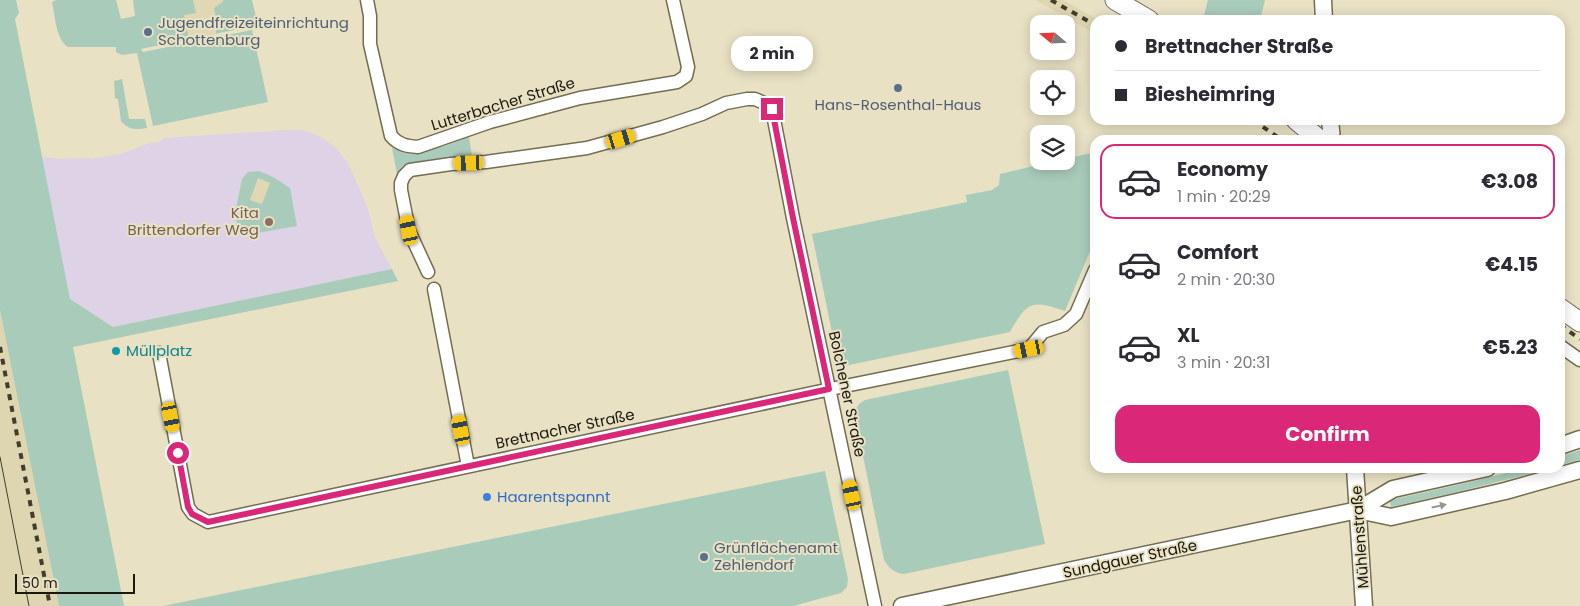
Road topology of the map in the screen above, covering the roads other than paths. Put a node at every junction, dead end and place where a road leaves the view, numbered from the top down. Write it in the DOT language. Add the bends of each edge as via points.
graph roads {
  1 [pos="367,0"];
  2 [pos="673,0"];
  3 [pos="1115,0"];
  4 [pos="1323,0"];
  5 [pos="1140,15"];
  6 [pos="1324,15"];
  7 [pos="1302,125"];
  8 [pos="1314,135"];
  9 [pos="428,272"];
  10 [pos="1090,282"];
  11 [pos="434,289"];
  12 [pos="1565,312"];
  13 [pos="1580,322"];
  14 [pos="1565,350"];
  15 [pos="159,353"];
  16 [pos="1580,360"];
  17 [pos="829,389"];
  18 [pos="1580,439"];
  19 [pos="1565,444"];
  20 [pos="468,466"];
  21 [pos="1580,470"];
  22 [pos="1355,473"];
  23 [pos="1465,473"];
  24 [pos="1358,510"];
  25 [pos="875,606"];
  26 [pos="902,606"];
  27 [pos="1364,606"];
  1 -- 2 [label="street, Lutterbacher Straße" via="370,44 391,136 397,143 418,147 490,122 580,98 677,82 686,76 688,67"];
  3 -- 5 [label="main road"];
  4 -- 6 [label="street"];
  7 -- 8 [label="main road"];
  9 -- 17 [label="street, Bolchener Straße" via="409,230 401,190 404,176 410,170 587,148 663,127 726,103 755,99 772,109"];
  10 -- 17 [label="street, Brettnacher Straße" via="1076,314 1064,326 1043,332 1029,349"];
  11 -- 20 [label="street"];
  12 -- 13 [label="main road"];
  14 -- 16 [label="street"];
  15 -- 20 [label="street, Brettnacher Straße" via="188,507 192,514 208,522"];
  17 -- 20 [label="street, Brettnacher Straße"];
  17 -- 25 [label="street, Bolchener Straße"];
  18 -- 19 [label="street"];
  24 -- 21 [label="street, Sundgauer Straße, one-way" via="1391,517"];
  22 -- 24 [label="street, Mühlenstraße"];
  23 -- 24 [label="street, Sundgauer Straße" via="1393,489"];
  24 -- 26 [label="street, Sundgauer Straße"];
  24 -- 27 [label="street, Mühlenstraße"];
}
